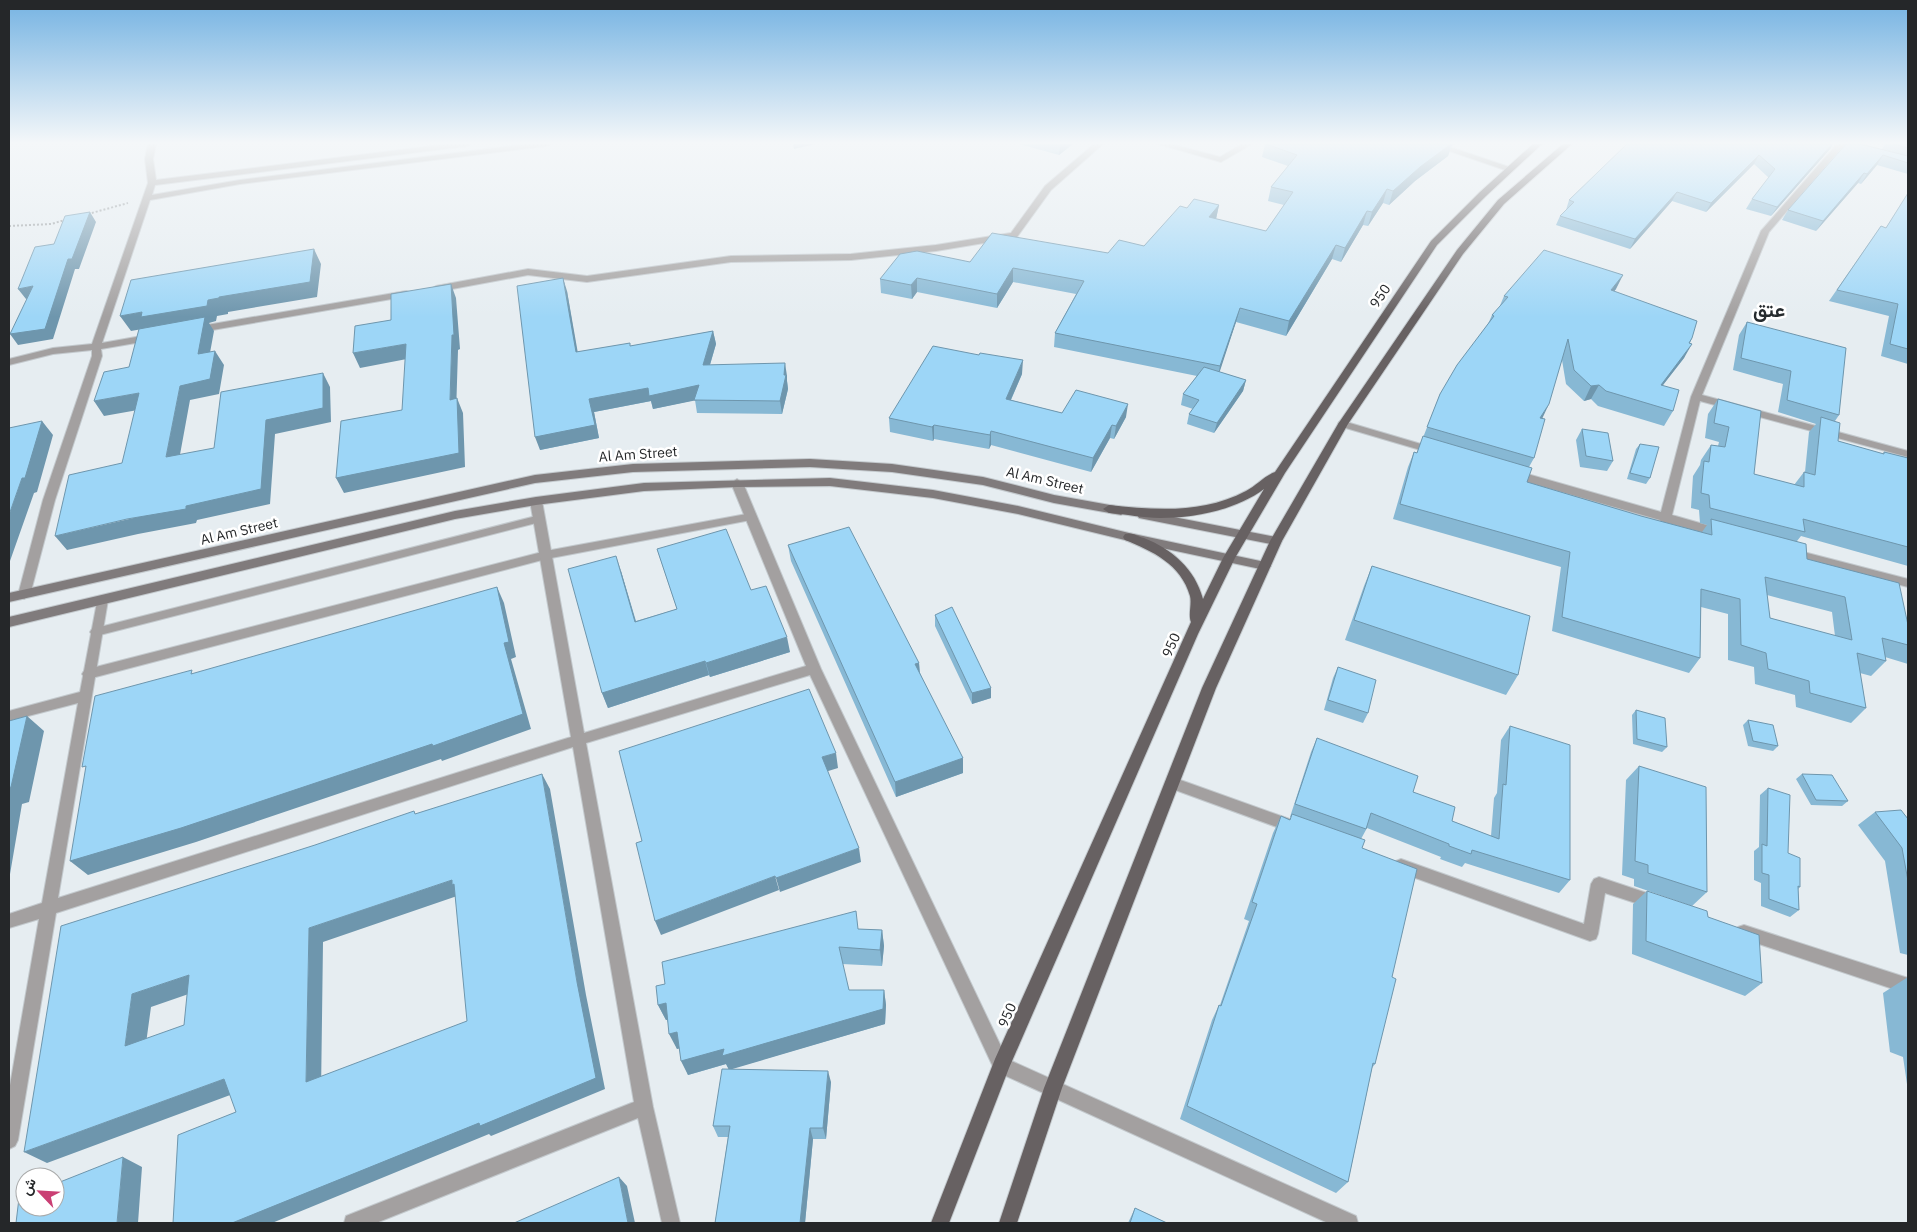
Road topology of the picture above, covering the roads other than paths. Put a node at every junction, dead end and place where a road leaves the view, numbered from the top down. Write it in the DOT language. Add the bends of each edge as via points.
graph roads {
  1 [pos="146,201"];
  2 [pos="1038,201"];
  3 [pos="1477,201"];
  4 [pos="1502,201"];
  5 [pos="1791,201"];
  6 [pos="183,332"];
  7 [pos="164,336"];
  8 [pos="96,347"];
  9 [pos="9,362"];
  10 [pos="1696,397"];
  11 [pos="1343,424"];
  12 [pos="1908,454"];
  13 [pos="1447,455"];
  14 [pos="1504,471"];
  15 [pos="1280,472"];
  16 [pos="737,483"];
  17 [pos="536,501"];
  18 [pos="1109,509"];
  19 [pos="752,517"];
  20 [pos="540,519"];
  21 [pos="1665,519"];
  22 [pos="1245,533"];
  23 [pos="1730,536"];
  24 [pos="1129,537"];
  25 [pos="1276,541"];
  26 [pos="1777,549"];
  27 [pos="546,555"];
  28 [pos="1229,558"];
  29 [pos="1265,566"];
  30 [pos="1908,583"];
  31 [pos="24,595"];
  32 [pos="9,598"];
  33 [pos="102,600"];
  34 [pos="9,622"];
  35 [pos="96,632"];
  36 [pos="1192,634"];
  37 [pos="814,669"];
  38 [pos="88,674"];
  39 [pos="84,696"];
  40 [pos="9,716"];
  41 [pos="578,740"];
  42 [pos="1172,783"];
  43 [pos="1311,833"];
  44 [pos="1385,860"];
  45 [pos="49,908"];
  46 [pos="1674,909"];
  47 [pos="9,921"];
  48 [pos="1730,927"];
  49 [pos="1908,986"];
  50 [pos="1001,1065"];
  51 [pos="1053,1088"];
  52 [pos="644,1107"];
  53 [pos="9,1140"];
  54 [pos="354,1223"];
  55 [pos="671,1223"];
  56 [pos="940,1223"];
  57 [pos="1008,1223"];
  58 [pos="1349,1223"];
  1 -- 8 [label="street"];
  2 -- 6 [label="street" via="1014,235 936,248 870,255 731,259 587,279 528,272"];
  3 -- 15 [label="main road, 950 / 950" via="1434,243"];
  4 -- 11 [label="main road" via="1460,252"];
  5 -- 10 [label="street" via="1765,231"];
  7 -- 8 [label="street"];
  8 -- 9 [label="street" via="53,351"];
  8 -- 31 [label="street" via="96,356 49,500"];
  10 -- 12 [label="street"];
  10 -- 21 [label="street"];
  11 -- 13 [label="street"];
  11 -- 25 [label="main road"];
  14 -- 21 [label="street"];
  15 -- 18 [label="main road" via="1250,494 1208,509 1160,514"];
  15 -- 22 [label="main road, 950 / 950"];
  16 -- 17 [label="main road" via="644,487"];
  16 -- 19 [label="street"];
  16 -- 24 [label="main road" via="830,482 933,494 1018,510"];
  17 -- 20 [label="street"];
  17 -- 33 [label="main road" via="455,515"];
  18 -- 22 [label="main road, Al Am Street"];
  18 -- 31 [label="main road, Al Am Street" via="982,481 892,468 810,463 633,468 535,479"];
  19 -- 27 [label="lane"];
  19 -- 37 [label="street"];
  20 -- 27 [label="street"];
  20 -- 35 [label="lane"];
  21 -- 23 [label="street"];
  22 -- 25 [label="main road, Al Am Street"];
  22 -- 28 [label="main road, 950 / 950"];
  24 -- 28 [label="main road"];
  24 -- 36 [label="main road" via="1157,548 1179,566 1194,587 1198,611"];
  25 -- 29 [label="main road"];
  26 -- 30 [label="street"];
  27 -- 38 [label="lane"];
  27 -- 41 [label="street"];
  28 -- 29 [label="main road"];
  28 -- 36 [label="main road, 950 / 950"];
  29 -- 42 [label="main road" via="1208,688"];
  31 -- 32 [label="main road, Al Am Street"];
  33 -- 34 [label="main road"];
  33 -- 35 [label="street"];
  35 -- 38 [label="street"];
  36 -- 50 [label="main road, 950 / 950"];
  37 -- 41 [label="street"];
  37 -- 50 [label="street"];
  38 -- 39 [label="street"];
  39 -- 40 [label="street"];
  39 -- 45 [label="street"];
  41 -- 45 [label="street"];
  41 -- 52 [label="street"];
  42 -- 43 [label="street"];
  42 -- 51 [label="main road"];
  44 -- 46 [label="street" via="1590,934 1599,884"];
  45 -- 47 [label="street"];
  45 -- 53 [label="street"];
  48 -- 49 [label="street"];
  50 -- 51 [label="street"];
  50 -- 56 [label="main road, 950 / 950"];
  51 -- 57 [label="main road"];
  51 -- 58 [label="street"];
  52 -- 54 [label="street"];
  52 -- 55 [label="street"];
}
